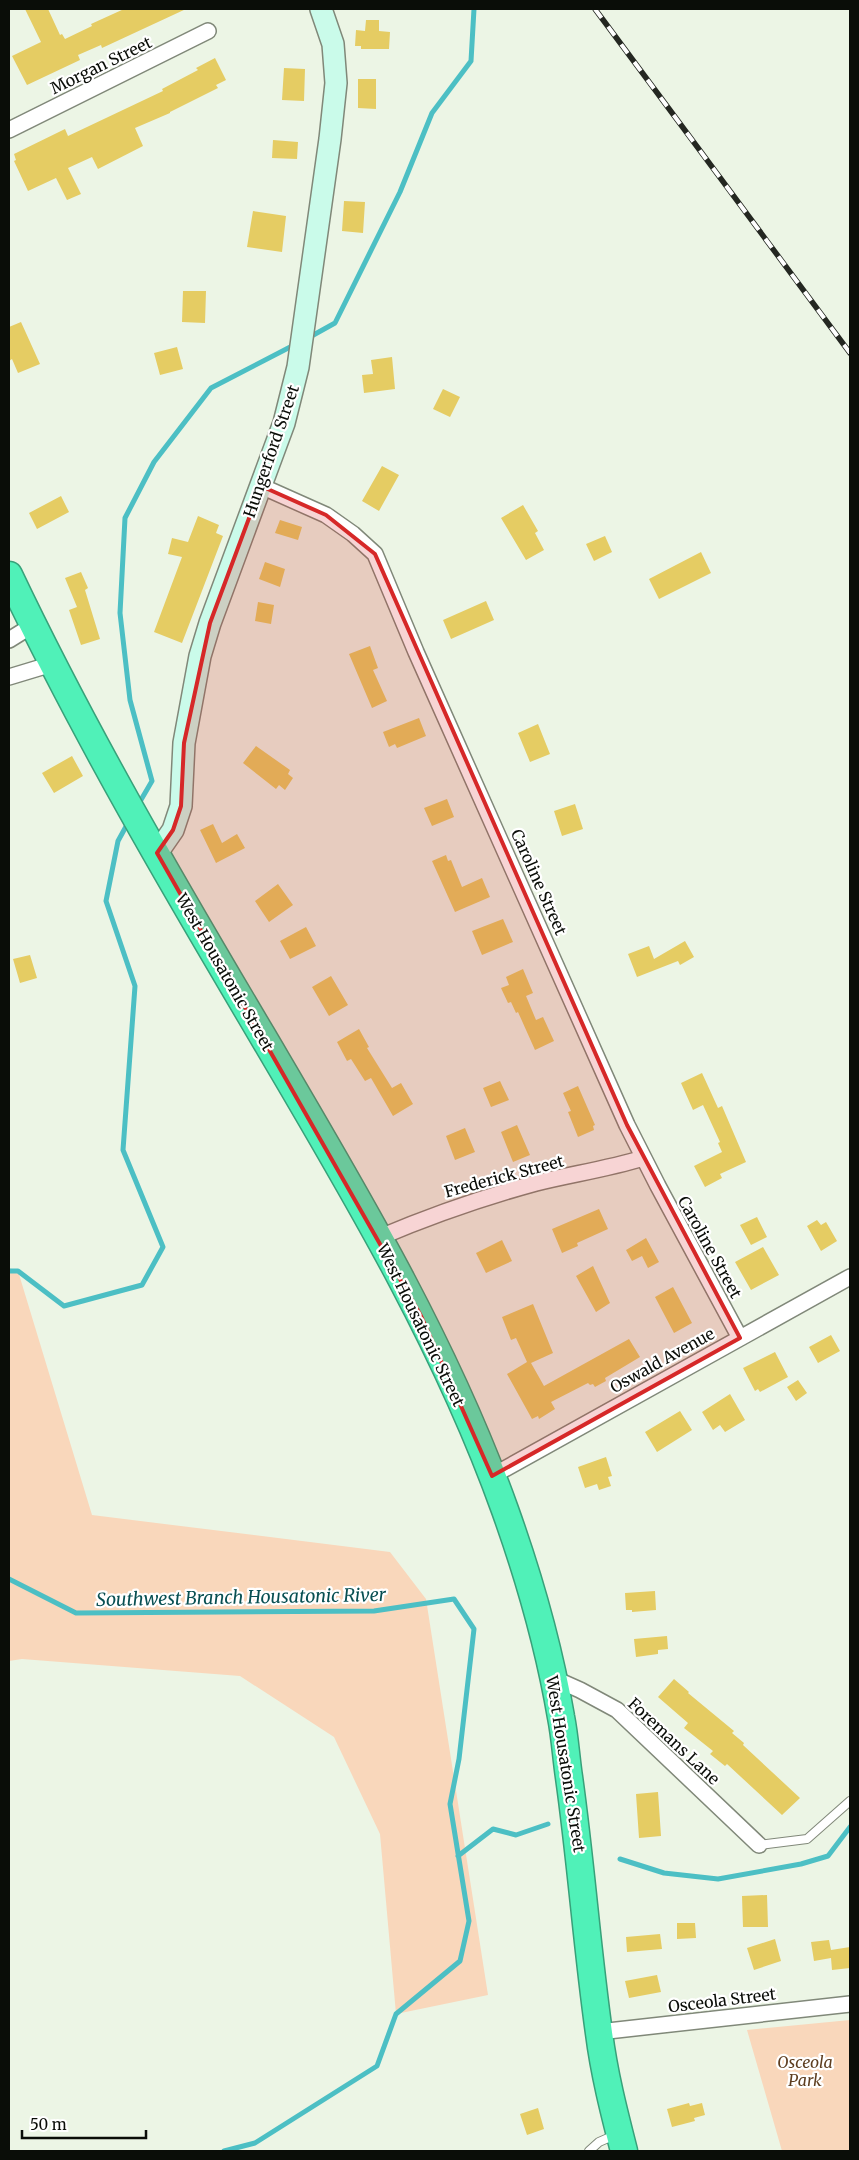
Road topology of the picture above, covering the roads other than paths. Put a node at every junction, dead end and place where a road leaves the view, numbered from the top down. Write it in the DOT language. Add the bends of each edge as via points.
graph roads {
  1 [pos="321,9"];
  2 [pos="208,31"];
  3 [pos="9,130"];
  4 [pos="261,486"];
  5 [pos="9,575"];
  6 [pos="33,625"];
  7 [pos="9,640"];
  8 [pos="52,664"];
  9 [pos="9,677"];
  10 [pos="152,844"];
  11 [pos="643,1158"];
  12 [pos="378,1238"];
  13 [pos="850,1277"];
  14 [pos="740,1338"];
  15 [pos="492,1476"];
  16 [pos="553,1678"];
  17 [pos="850,1801"];
  18 [pos="760,1845"];
  19 [pos="850,2004"];
  20 [pos="599,2032"];
  21 [pos="622,2143"];
  22 [pos="589,2151"];
  1 -- 4 [label="street, Hungerford Street" via="334,44 336,83 330,139 298,367 284,423"];
  2 -- 3 [label="street, Morgan Street"];
  4 -- 10 [label="street, Hungerford Street" via="200,656 187,724 181,806 173,830"];
  4 -- 11 [label="street, Caroline Street" via="326,515 375,554"];
  5 -- 6 [label="highway, West Housatonic Street"];
  6 -- 7 [label="street"];
  6 -- 8 [label="highway, West Housatonic Street"];
  8 -- 9 [label="street"];
  8 -- 10 [label="highway, West Housatonic Street"];
  10 -- 12 [label="highway, West Housatonic Street"];
  11 -- 12 [label="street, Frederick Street" via="457,1206"];
  11 -- 14 [label="street, Caroline Street"];
  12 -- 15 [label="highway, West Housatonic Street" via="421,1316"];
  13 -- 14 [label="street, Oswald Avenue"];
  14 -- 15 [label="street, Oswald Avenue"];
  15 -- 16 [label="highway, West Housatonic Street" via="525,1572"];
  16 -- 18 [label="street, Foremans Lane" via="617,1710"];
  16 -- 20 [label="highway, West Housatonic Street" via="576,1823"];
  17 -- 18 [label="lane" via="807,1839"];
  19 -- 20 [label="street, Osceola Street"];
  20 -- 21 [label="highway, West Housatonic Street"];
  21 -- 22 [label="lane" via="599,2142"];
}
